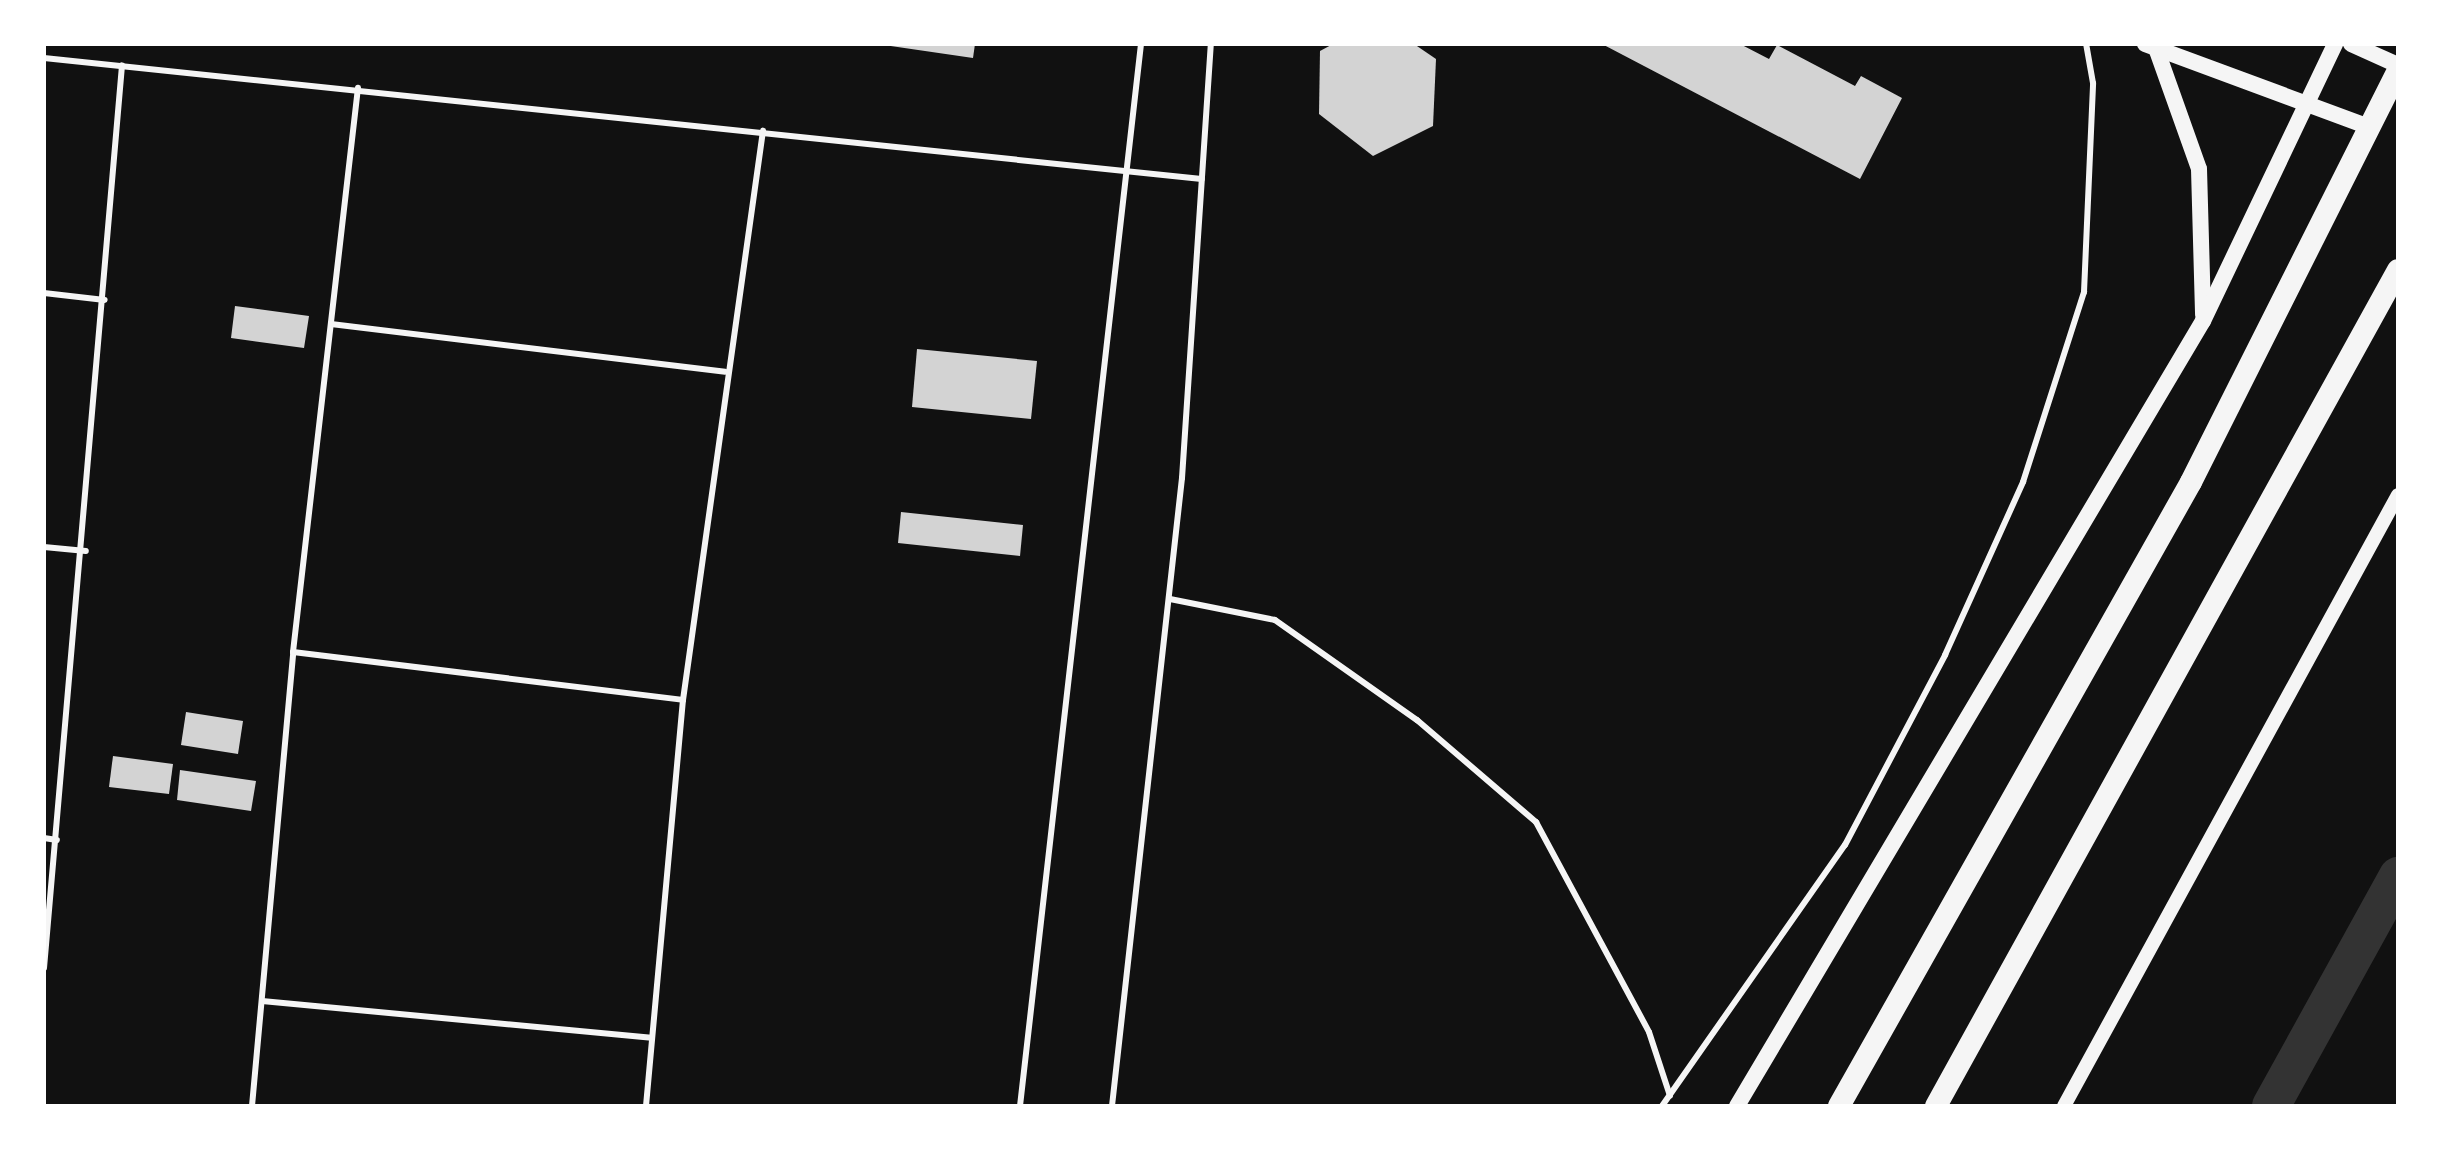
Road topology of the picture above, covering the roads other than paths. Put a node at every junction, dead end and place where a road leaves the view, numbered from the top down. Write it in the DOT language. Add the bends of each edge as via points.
graph roads {
  1 [pos="1141,44"];
  2 [pos="1211,44"];
  3 [pos="2086,44"];
  4 [pos="2335,44"];
  5 [pos="2351,44"];
  6 [pos="2150,46"];
  7 [pos="44,58"];
  8 [pos="122,65"];
  9 [pos="2398,68"];
  10 [pos="358,88"];
  11 [pos="2311,102"];
  12 [pos="2369,127"];
  13 [pos="763,131"];
  14 [pos="1130,171"];
  15 [pos="1202,179"];
  16 [pos="2398,270"];
  17 [pos="44,293"];
  18 [pos="105,300"];
  19 [pos="2203,321"];
  20 [pos="331,324"];
  21 [pos="725,372"];
  22 [pos="2398,495"];
  23 [pos="44,547"];
  24 [pos="86,551"];
  25 [pos="1170,599"];
  26 [pos="293,652"];
  27 [pos="683,700"];
  28 [pos="44,838"];
  29 [pos="57,840"];
  30 [pos="44,968"];
  31 [pos="262,1001"];
  32 [pos="651,1038"];
  33 [pos="1670,1096"];
  34 [pos="252,1106"];
  35 [pos="646,1106"];
  36 [pos="1020,1106"];
  37 [pos="1112,1106"];
  38 [pos="1662,1106"];
  39 [pos="1737,1106"];
  40 [pos="1839,1106"];
  41 [pos="1936,1106"];
  42 [pos="2064,1106"];
  1 -- 14 [label="lane"];
  2 -- 15 [label="lane"];
  3 -- 33 [label="lane" via="2093,83 2084,292 2023,482 1945,655 1845,845"];
  4 -- 11 [label="main road"];
  5 -- 9 [label="main road"];
  6 -- 11 [label="main road"];
  6 -- 19 [label="main road" via="2199,169"];
  7 -- 8 [label="lane"];
  8 -- 10 [label="lane"];
  8 -- 18 [label="lane"];
  9 -- 12 [label="highway"];
  10 -- 13 [label="lane"];
  10 -- 20 [label="lane"];
  11 -- 12 [label="main road"];
  11 -- 19 [label="main road"];
  12 -- 40 [label="highway" via="2191,482"];
  13 -- 14 [label="lane"];
  13 -- 21 [label="lane"];
  14 -- 15 [label="lane"];
  14 -- 36 [label="lane"];
  15 -- 25 [label="lane"];
  16 -- 41 [label="highway"];
  17 -- 18 [label="lane"];
  18 -- 24 [label="lane"];
  19 -- 39 [label="main road"];
  20 -- 21 [label="lane"];
  20 -- 26 [label="lane"];
  21 -- 27 [label="lane"];
  22 -- 42 [label="street"];
  23 -- 24 [label="lane"];
  24 -- 29 [label="lane"];
  25 -- 33 [label="lane" via="1275,620 1417,720 1536,822 1649,1032"];
  25 -- 37 [label="lane"];
  26 -- 27 [label="lane"];
  26 -- 31 [label="lane"];
  27 -- 32 [label="lane"];
  28 -- 29 [label="lane"];
  29 -- 30 [label="lane"];
  31 -- 32 [label="lane"];
  31 -- 34 [label="lane"];
  32 -- 35 [label="lane"];
  33 -- 38 [label="lane"];
}
